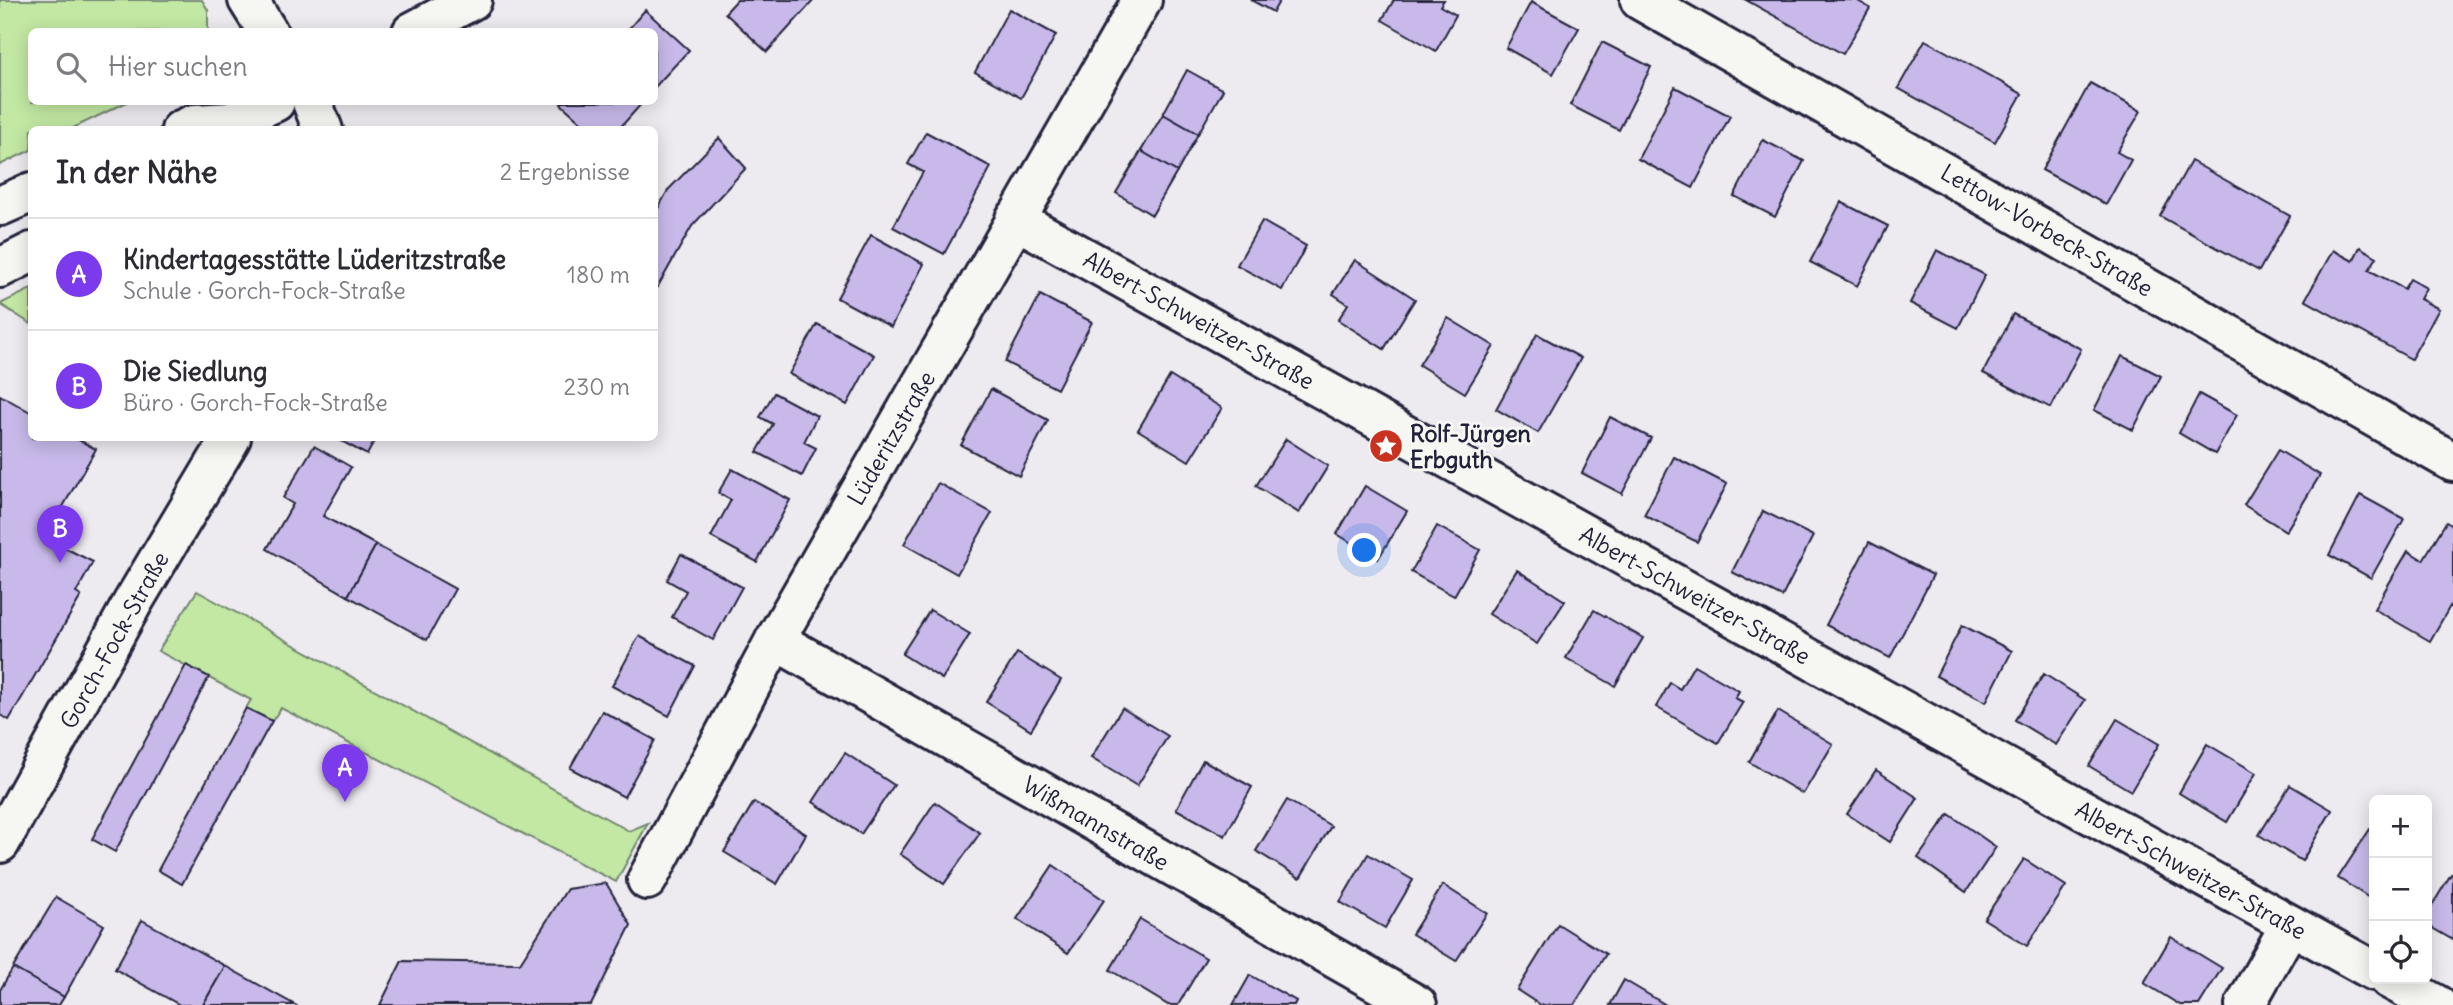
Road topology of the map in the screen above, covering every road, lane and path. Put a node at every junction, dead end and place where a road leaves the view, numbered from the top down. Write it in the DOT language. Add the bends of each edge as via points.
graph roads {
  1 [pos="248,0"];
  2 [pos="472,0"];
  3 [pos="1142,0"];
  4 [pos="1640,0"];
  5 [pos="266,28"];
  6 [pos="420,28"];
  7 [pos="269,105"];
  8 [pos="313,105"];
  9 [pos="190,126"];
  10 [pos="228,126"];
  11 [pos="321,126"];
  12 [pos="28,194"];
  13 [pos="0,206"];
  14 [pos="1015,219"];
  15 [pos="28,254"];
  16 [pos="0,268"];
  17 [pos="229,441"];
  18 [pos="2453,462"];
  19 [pos="775,640"];
  20 [pos="0,843"];
  21 [pos="647,880"];
  22 [pos="2290,925"];
  23 [pos="2369,968"];
  24 [pos="2398,984"];
  25 [pos="1417,1005"];
  26 [pos="2245,1005"];
  27 [pos="2437,1005"];
  1 -- 5 [label="street"];
  2 -- 6 [label="street"];
  3 -- 14 [label="street, Lüderitzstraße"];
  4 -- 18 [label="street, Lettow-Vorbeck-Straße"];
  7 -- 10 [label="street"];
  8 -- 11 [label="street"];
  9 -- 10 [label="street"];
  12 -- 13 [label="street"];
  14 -- 19 [label="street, Lüderitzstraße"];
  14 -- 22 [label="street, Albert-Schweitzer-Straße"];
  15 -- 16 [label="street"];
  17 -- 20 [label="street, Gorch-Fock-Straße"];
  19 -- 21 [label="street, Lüderitzstraße"];
  19 -- 25 [label="street, Wißmannstraße"];
  22 -- 23 [label="street, Albert-Schweitzer-Straße"];
  22 -- 26 [label="street"];
  24 -- 27 [label="street"];
}
